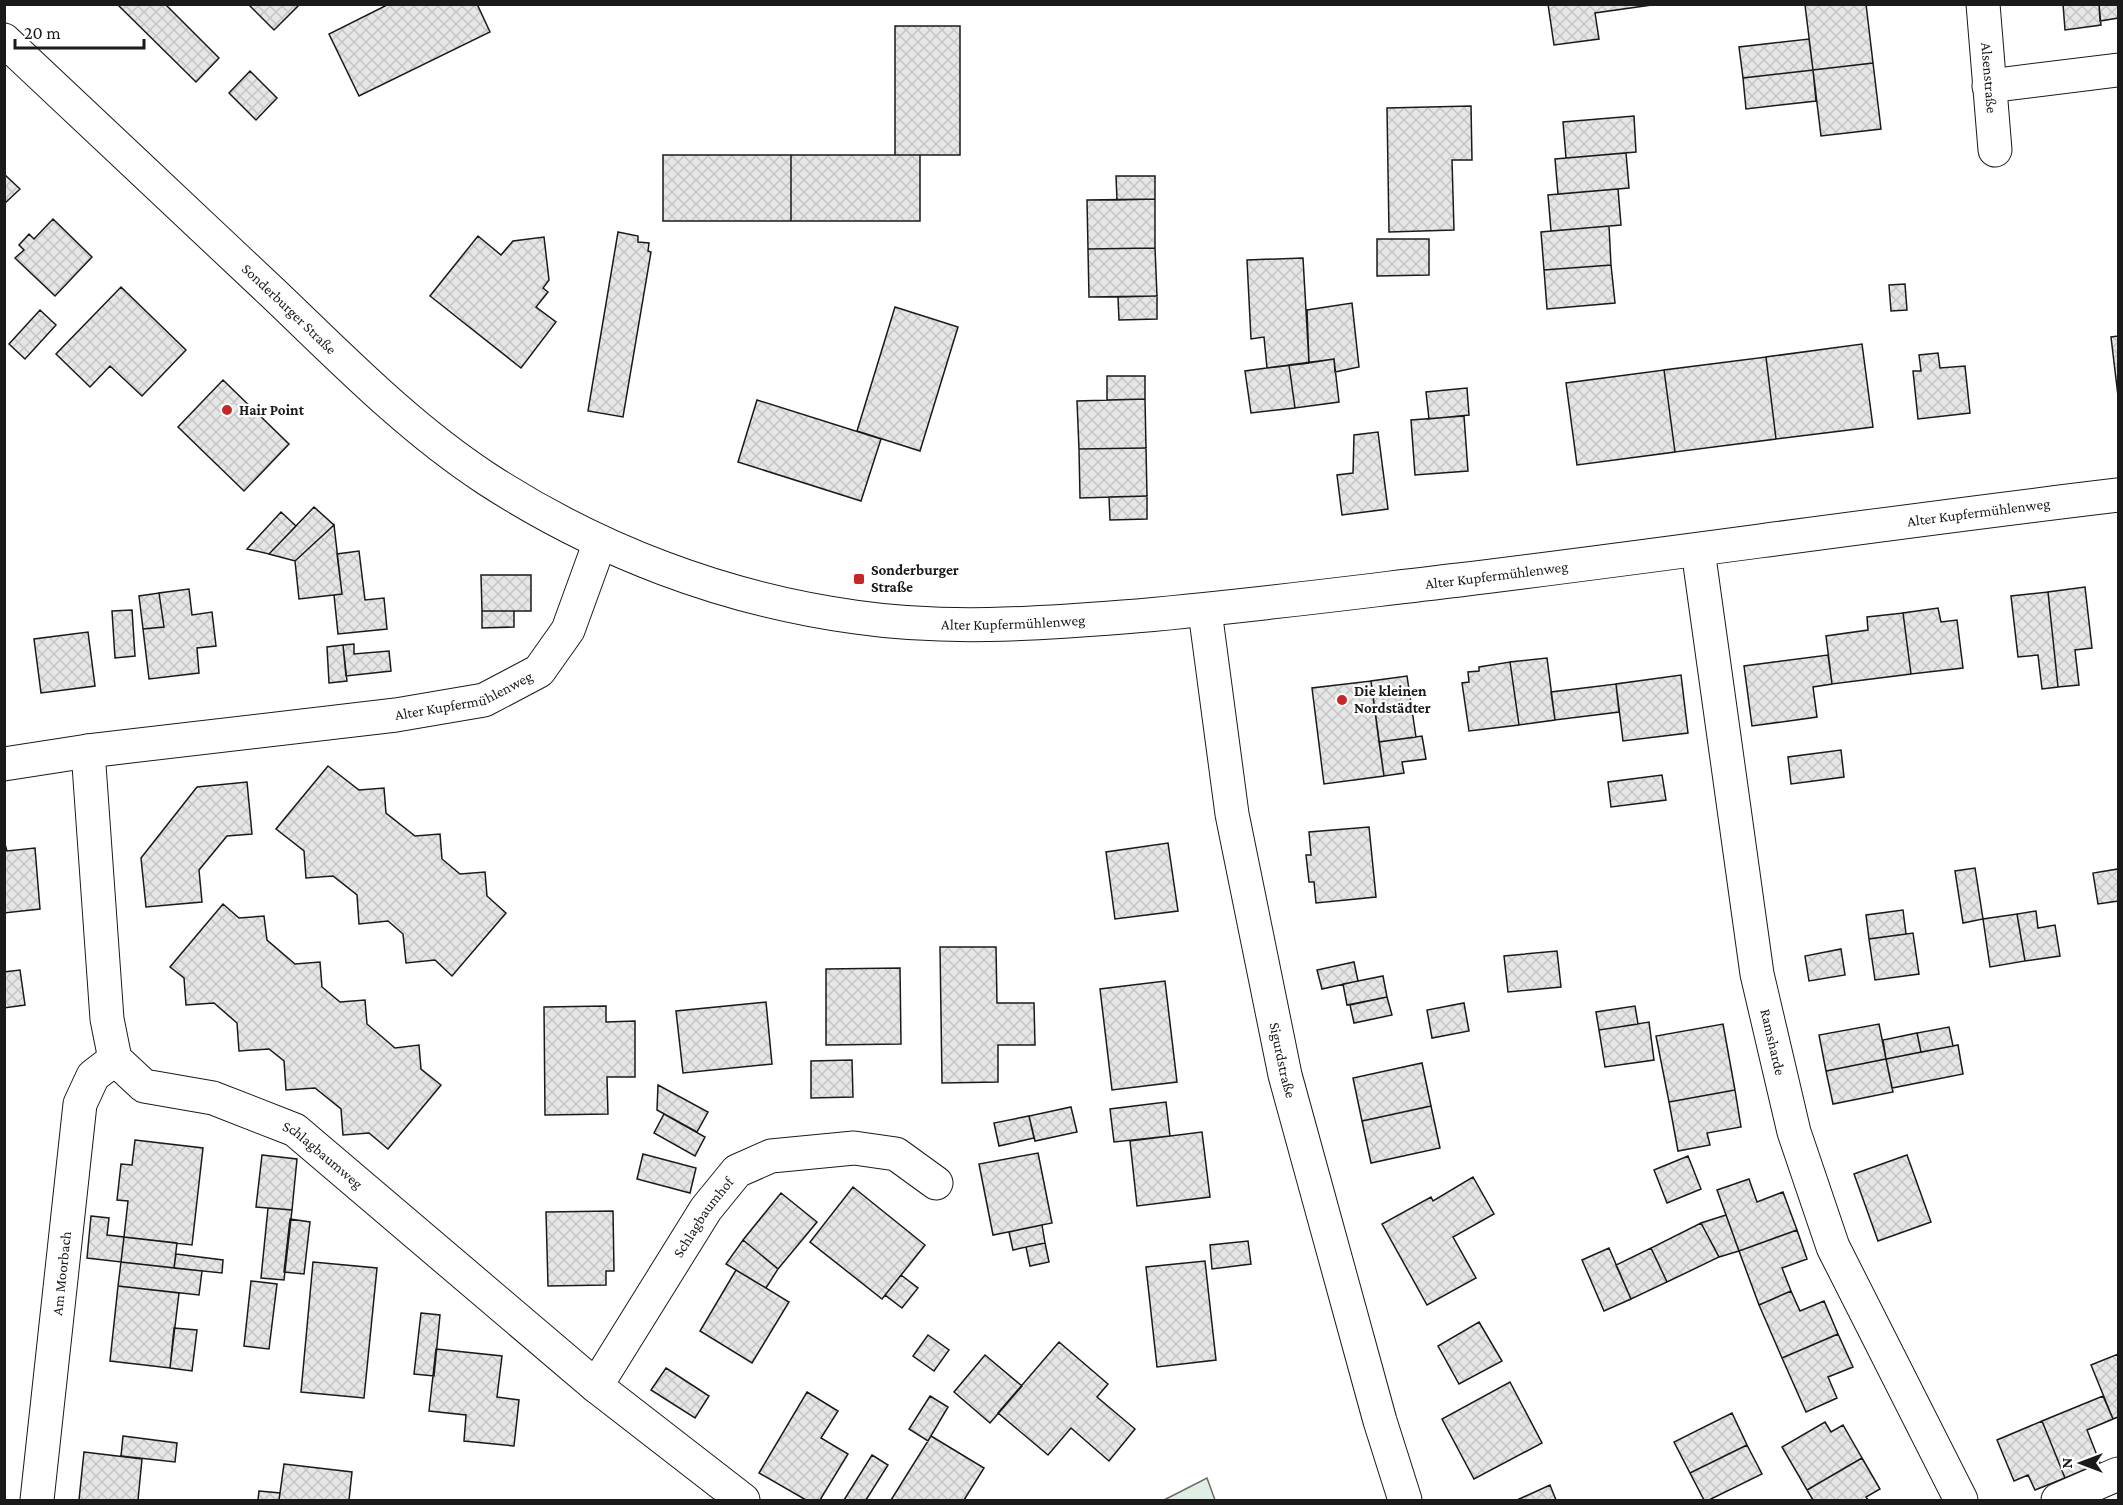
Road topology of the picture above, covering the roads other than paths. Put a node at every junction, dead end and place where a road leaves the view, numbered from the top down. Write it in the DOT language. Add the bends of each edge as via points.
graph roads {
  1 [pos="1983,4"];
  2 [pos="4,40"];
  3 [pos="2118,70"];
  4 [pos="1989,87"];
  5 [pos="1995,150"];
  6 [pos="2118,495"];
  7 [pos="600,543"];
  8 [pos="1698,550"];
  9 [pos="1204,611"];
  10 [pos="88,751"];
  11 [pos="4,764"];
  12 [pos="115,1059"];
  13 [pos="936,1183"];
  14 [pos="596,1386"];
  15 [pos="2118,1474"];
  16 [pos="37,1500"];
  17 [pos="743,1500"];
  18 [pos="1405,1500"];
  19 [pos="1961,1500"];
  20 [pos="2058,1500"];
  1 -- 4 [label="street, Alsenstraße"];
  2 -- 7 [label="street, Sonderburger Straße" via="429,437 488,479"];
  3 -- 4 [label="street"];
  4 -- 5 [label="street, Alsenstraße"];
  6 -- 8 [label="street, Alter Kupfermühlenweg"];
  7 -- 9 [label="street, Alter Kupfermühlenweg" via="703,583 780,604 859,618 940,624 1042,624"];
  7 -- 10 [label="street, Alter Kupfermühlenweg" via="568,630 539,671 484,700 396,715"];
  8 -- 9 [label="street, Alter Kupfermühlenweg"];
  8 -- 19 [label="street, Ramsharde" via="1757,974 1794,1132 1833,1247"];
  9 -- 18 [label="street, Sigurdstraße" via="1232,814 1285,1075"];
  10 -- 11 [label="street, Alter Kupfermühlenweg"];
  10 -- 12 [label="street" via="107,1019"];
  12 -- 14 [label="street, Schlagbaumweg" via="144,1086 213,1098 295,1130"];
  12 -- 16 [label="street, Am Moorbach" via="93,1076 80,1104"];
  13 -- 14 [label="street, Schlagbaumhof" via="896,1154 854,1148 771,1156 737,1171 706,1209"];
  14 -- 17 [label="street, Schlagbaumweg"];
  15 -- 20 [label="street"];
}
